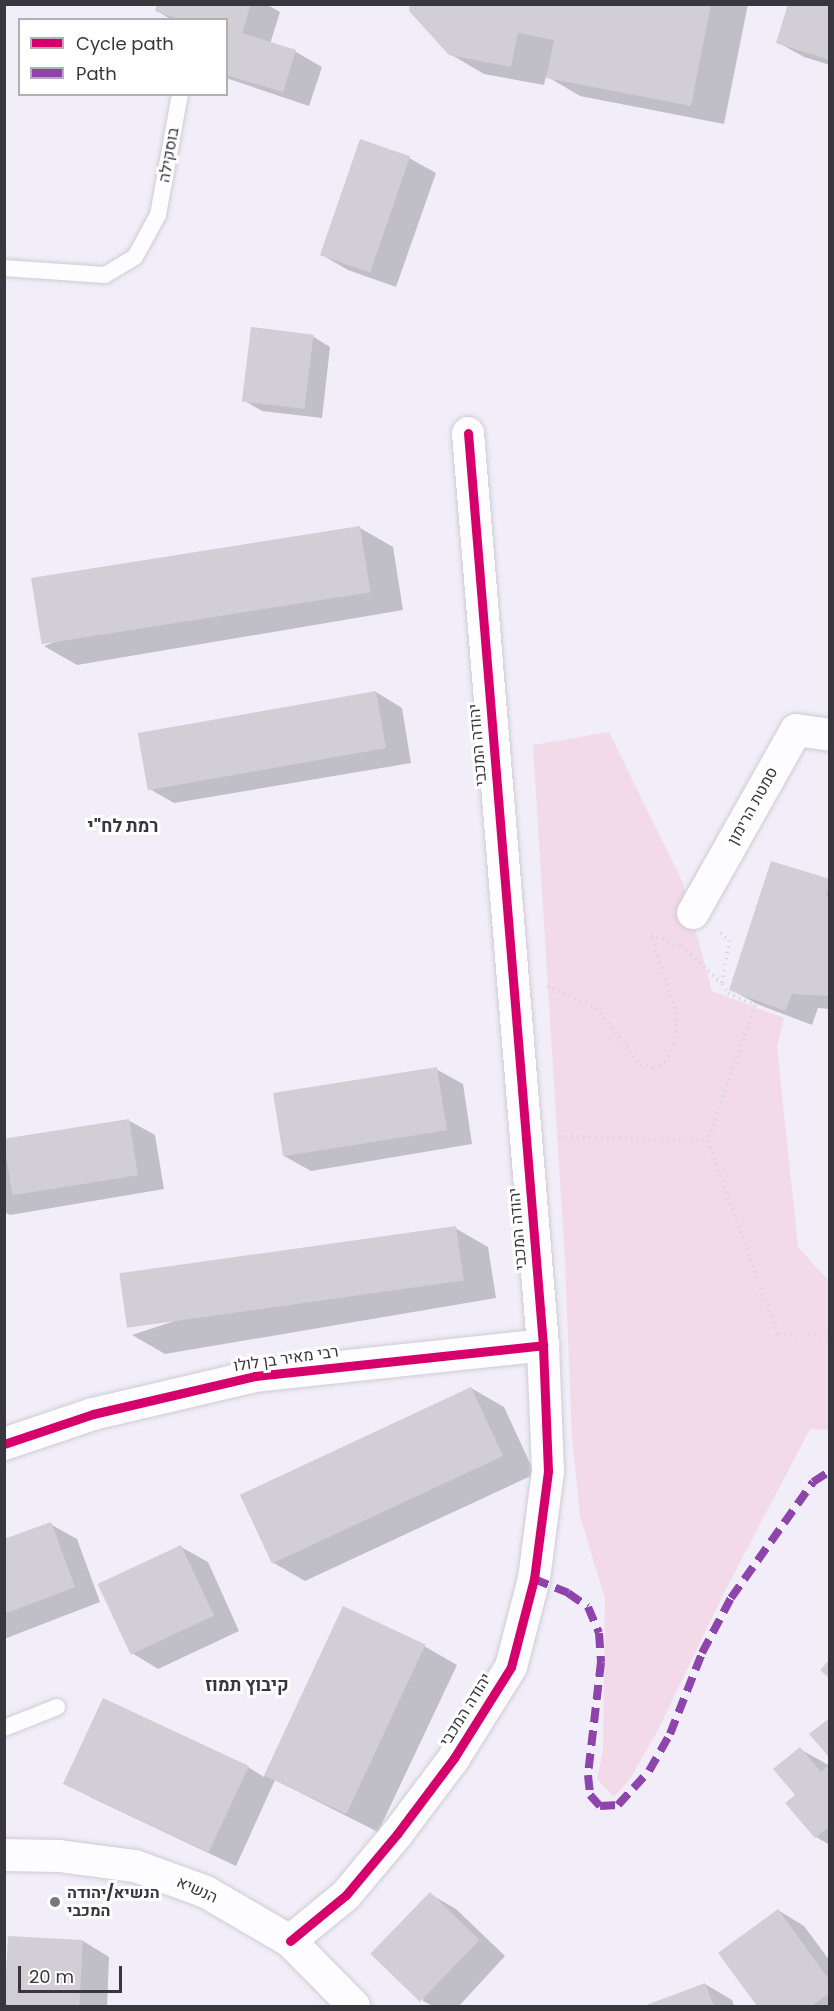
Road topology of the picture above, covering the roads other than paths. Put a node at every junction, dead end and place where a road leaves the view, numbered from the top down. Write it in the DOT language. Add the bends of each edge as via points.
graph roads {
  1 [pos="180,96"];
  2 [pos="4,268"];
  3 [pos="468,432"];
  4 [pos="830,735"];
  5 [pos="693,913"];
  6 [pos="543,1345"];
  7 [pos="4,1444"];
  8 [pos="57,1707"];
  9 [pos="4,1728"];
  10 [pos="4,1855"];
  11 [pos="290,1941"];
  12 [pos="354,2007"];
  1 -- 2 [label="lane, בוסקילה" via="158,215 135,258 105,275"];
  3 -- 6 [label="street, יהודה המכבי"];
  4 -- 5 [label="street, סמטת הרימון" via="796,730"];
  6 -- 7 [label="street, רבי מאיר בן לולו" via="255,1376 93,1414"];
  6 -- 11 [label="street, יהודה המכבי" via="548,1471 534,1579 511,1666 454,1758 397,1834 346,1895"];
  8 -- 9 [label="lane"];
  10 -- 11 [label="street, הנשיא" via="59,1856 135,1866 206,1892"];
  11 -- 12 [label="street, הנשיא"];
}
